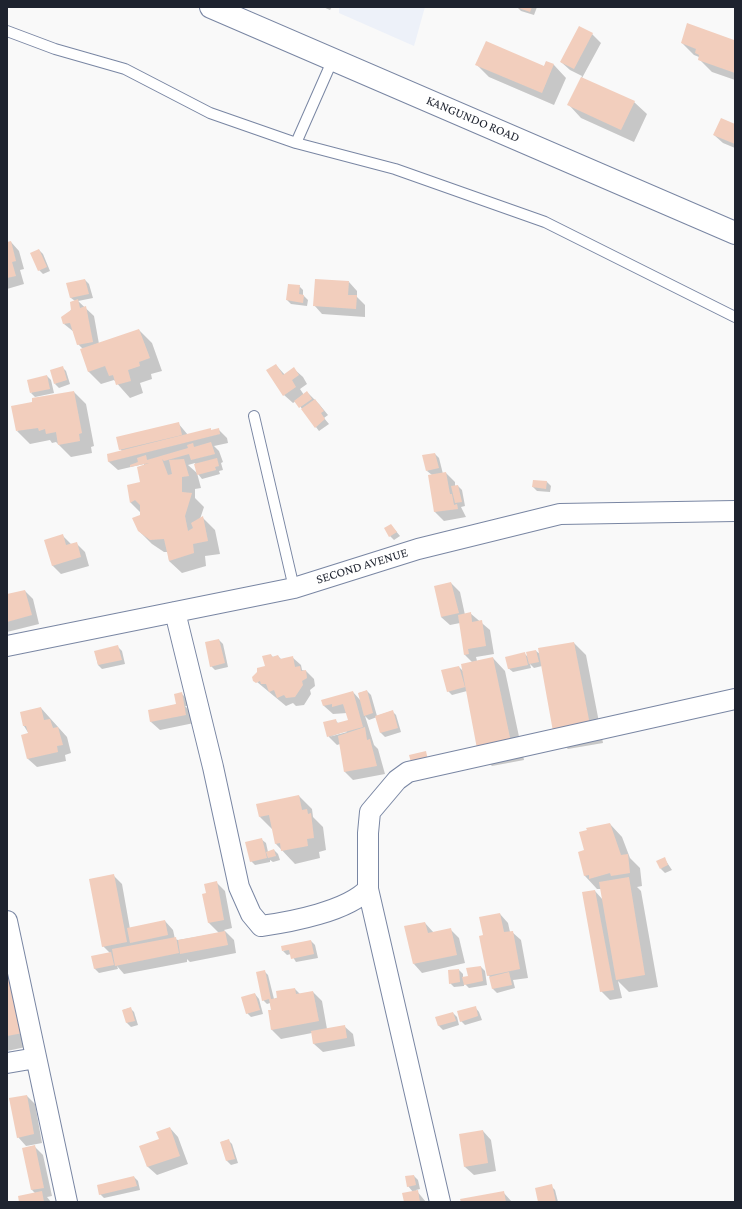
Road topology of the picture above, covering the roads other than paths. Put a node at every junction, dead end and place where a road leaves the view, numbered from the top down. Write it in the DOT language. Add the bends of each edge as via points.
graph roads {
  1 [pos="211,7"];
  2 [pos="7,31"];
  3 [pos="333,59"];
  4 [pos="296,142"];
  5 [pos="735,233"];
  6 [pos="735,317"];
  7 [pos="254,416"];
  8 [pos="727,511"];
  9 [pos="294,588"];
  10 [pos="175,612"];
  11 [pos="7,646"];
  12 [pos="735,699"];
  13 [pos="368,889"];
  14 [pos="7,921"];
  15 [pos="36,1058"];
  16 [pos="7,1063"];
  17 [pos="67,1202"];
  18 [pos="440,1202"];
  1 -- 3 [label="highway, KANGUNDO ROAD"];
  2 -- 4 [label="lane" via="55,49 125,68 210,113"];
  3 -- 4 [label="lane"];
  3 -- 5 [label="highway, KANGUNDO ROAD"];
  4 -- 6 [label="lane" via="395,168 544,222"];
  7 -- 9 [label="lane"];
  8 -- 9 [label="street, SECOND AVENUE" via="560,514 418,548"];
  9 -- 10 [label="street, SECOND AVENUE"];
  10 -- 11 [label="street, SECOND AVENUE"];
  10 -- 13 [label="street" via="239,887 251,914 261,926 280,924 351,903"];
  12 -- 13 [label="street" via="408,772 397,780 370,812"];
  13 -- 18 [label="street"];
  14 -- 15 [label="street"];
  15 -- 16 [label="street"];
  15 -- 17 [label="street"];
}
